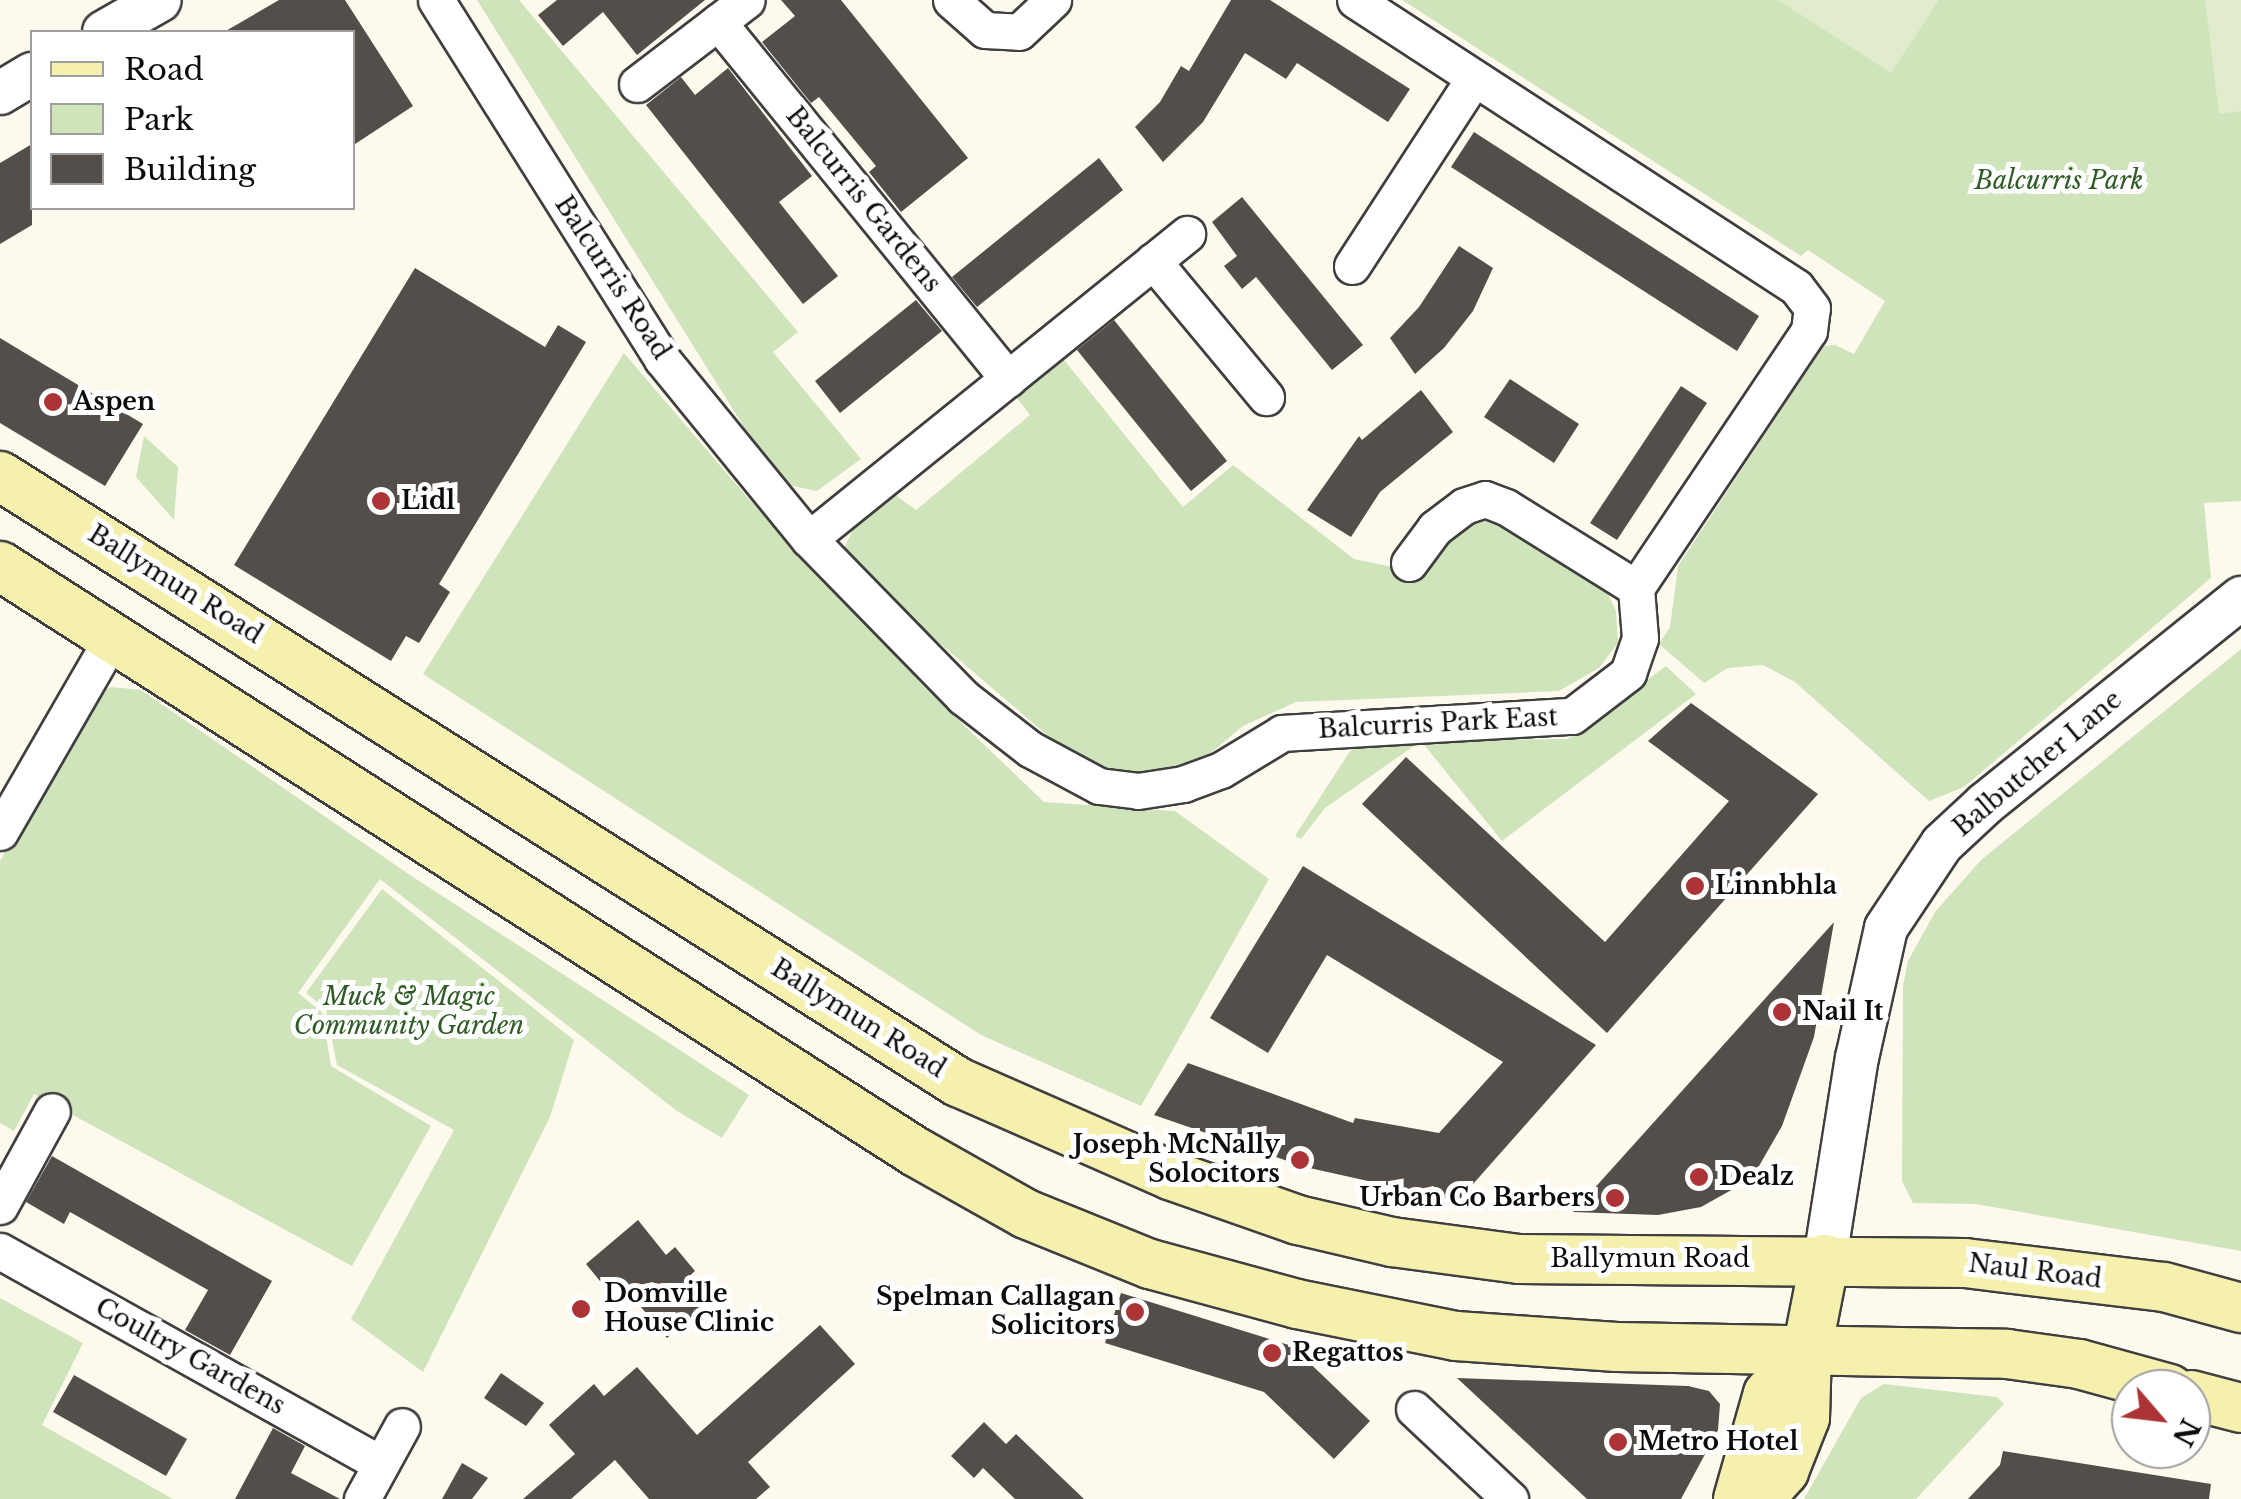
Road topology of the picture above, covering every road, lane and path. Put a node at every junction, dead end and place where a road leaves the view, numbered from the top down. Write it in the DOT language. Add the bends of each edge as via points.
graph roads {
  1 [pos="160,0"];
  2 [pos="436,0"];
  3 [pos="747,0"];
  4 [pos="950,0"];
  5 [pos="1053,0"];
  6 [pos="1355,0"];
  7 [pos="718,22"];
  8 [pos="108,30"];
  9 [pos="30,75"];
  10 [pos="1474,78"];
  11 [pos="637,84"];
  12 [pos="0,92"];
  13 [pos="1187,234"];
  14 [pos="1153,262"];
  15 [pos="1352,266"];
  16 [pos="1008,379"];
  17 [pos="1266,396"];
  18 [pos="0,476"];
  19 [pos="809,539"];
  20 [pos="1409,563"];
  21 [pos="0,566"];
  22 [pos="1636,588"];
  23 [pos="2241,598"];
  24 [pos="114,636"];
  25 [pos="0,832"];
  26 [pos="52,1111"];
  27 [pos="0,1206"];
  28 [pos="0,1250"];
  29 [pos="1825,1259"];
  30 [pos="2241,1308"];
  31 [pos="1808,1350"];
  32 [pos="2111,1373"];
  33 [pos="2211,1400"];
  34 [pos="2241,1408"];
  35 [pos="1414,1409"];
  36 [pos="402,1426"];
  37 [pos="381,1464"];
  38 [pos="362,1499"];
  39 [pos="1510,1499"];
  40 [pos="1738,1499"];
  41 [pos="1760,1499"];
  1 -- 8 [label="street"];
  2 -- 19 [label="street, Balcurris Road" via="662,359"];
  3 -- 7 [label="street"];
  4 -- 5 [label="street" via="984,30 1019,32"];
  6 -- 10 [label="street"];
  7 -- 11 [label="street"];
  7 -- 16 [label="street, Balcurris Gardens"];
  9 -- 12 [label="street"];
  10 -- 15 [label="street"];
  10 -- 22 [label="street" via="1796,287 1812,308 1808,331"];
  13 -- 14 [label="street"];
  14 -- 16 [label="street"];
  14 -- 17 [label="street"];
  16 -- 19 [label="street"];
  18 -- 29 [label="main road, Ballymun Road" via="958,1082 1170,1175 1298,1220 1392,1242 1518,1259"];
  19 -- 22 [label="street, Balcurris Park East" via="963,696 1030,749 1098,786 1138,791 1221,770 1282,733 1572,716 1628,673 1640,638"];
  20 -- 22 [label="street" via="1435,528 1485,499"];
  21 -- 24 [label="main road"];
  23 -- 29 [label="street, Balbutcher Lane" via="1985,804 1942,844 1886,928"];
  24 -- 25 [label="street"];
  24 -- 31 [label="main road" via="916,1152 1026,1214 1150,1264 1297,1304 1456,1336"];
  26 -- 27 [label="street"];
  28 -- 37 [label="street, Coultry Gardens"];
  29 -- 30 [label="main road, Naul Road" via="1965,1263 2164,1288"];
  29 -- 31 [label="main road"];
  31 -- 32 [label="main road" via="2007,1354"];
  31 -- 40 [label="main road" via="1768,1394"];
  31 -- 41 [label="main road" via="1805,1418 1784,1471"];
  33 -- 34 [label="main road"];
  35 -- 39 [label="street"];
  36 -- 37 [label="street"];
  37 -- 38 [label="street"];
}
